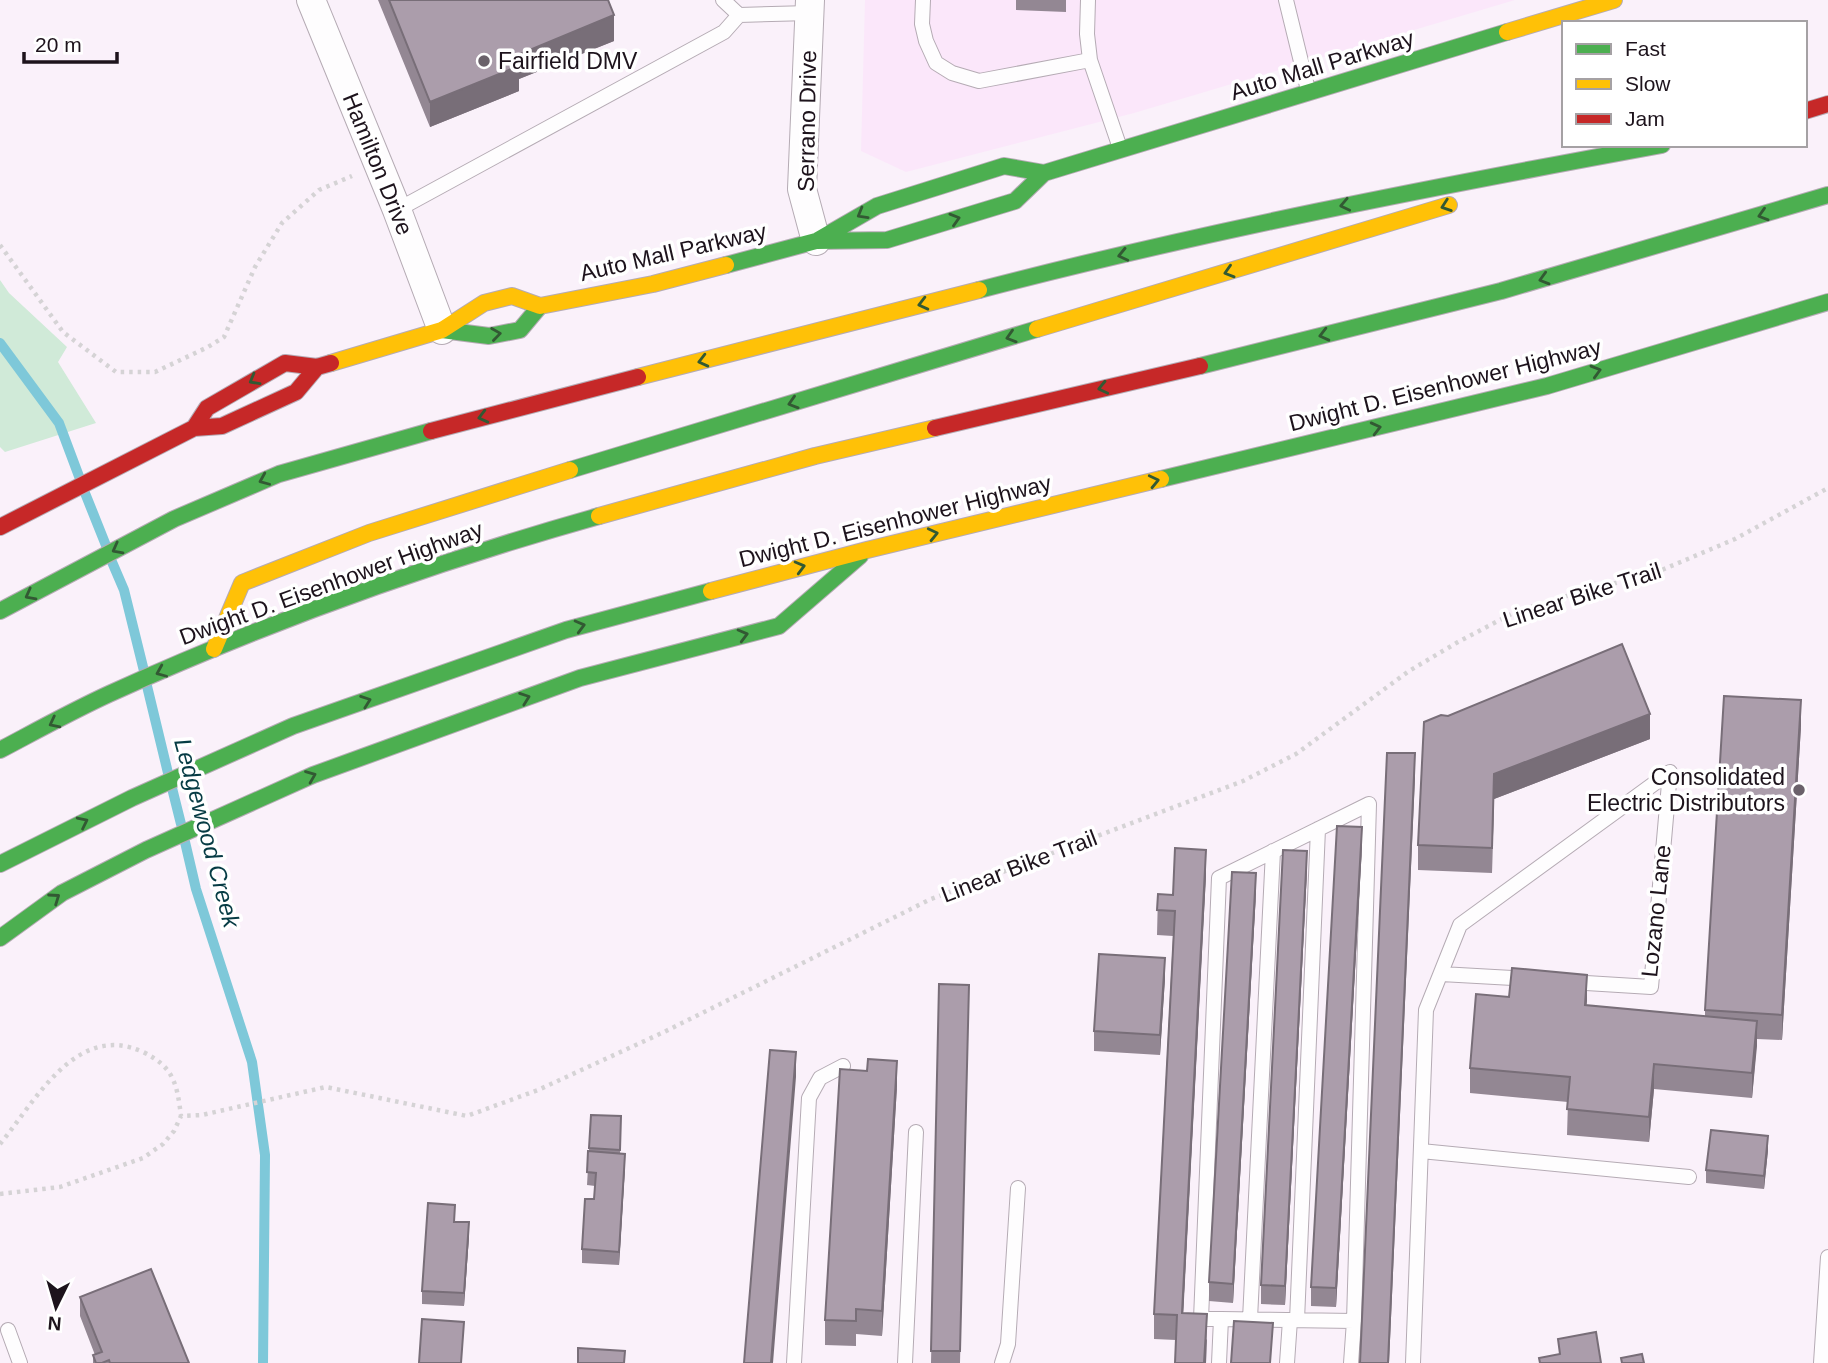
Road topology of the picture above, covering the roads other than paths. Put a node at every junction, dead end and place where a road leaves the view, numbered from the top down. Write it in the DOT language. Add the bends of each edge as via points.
graph roads {
  1 [pos="311,0"];
  2 [pos="723,0"];
  3 [pos="923,0"];
  4 [pos="1088,0"];
  5 [pos="1286,0"];
  6 [pos="1614,0"];
  7 [pos="810,7"];
  8 [pos="739,15"];
  9 [pos="1090,60"];
  10 [pos="1309,93"];
  11 [pos="1828,104"];
  12 [pos="1807,110"];
  13 [pos="1651,147"];
  14 [pos="1121,149"];
  15 [pos="1581,160"];
  16 [pos="1044,173"];
  17 [pos="1828,195"];
  18 [pos="397,210"];
  19 [pos="816,241"];
  20 [pos="1828,302"];
  21 [pos="540,306"];
  22 [pos="442,330"];
  23 [pos="317,367"];
  24 [pos="194,428"];
  25 [pos="0,527"];
  26 [pos="867,550"];
  27 [pos="0,611"];
  28 [pos="214,649"];
  29 [pos="0,750"];
  30 [pos="1318,829"];
  31 [pos="1273,851"];
  32 [pos="0,864"];
  33 [pos="0,938"];
  34 [pos="1441,974"];
  35 [pos="843,1066"];
  36 [pos="915,1132"];
  37 [pos="1421,1151"];
  38 [pos="1689,1177"];
  39 [pos="1018,1188"];
  40 [pos="1828,1256"];
  41 [pos="1221,1319"];
  42 [pos="1250,1319"];
  43 [pos="1293,1320"];
  44 [pos="1354,1321"];
  45 [pos="8,1330"];
  46 [pos="20,1363"];
  47 [pos="794,1363"];
  48 [pos="905,1363"];
  49 [pos="1002,1363"];
  50 [pos="1219,1363"];
  51 [pos="1287,1363"];
  52 [pos="1351,1363"];
  53 [pos="1413,1363"];
  54 [pos="1821,1363"];
  1 -- 18 [label="street, Hamilton Drive"];
  2 -- 8 [label="lane"];
  3 -- 9 [label="lane" via="926,41 936,63 952,73 979,81"];
  4 -- 9 [label="lane"];
  5 -- 10 [label="lane"];
  6 -- 10 [label="main road, Auto Mall Parkway"];
  7 -- 8 [label="lane"];
  7 -- 19 [label="street, Serrano Drive" via="802,188"];
  8 -- 18 [label="lane" via="724,32"];
  9 -- 14 [label="lane"];
  10 -- 14 [label="main road, Auto Mall Parkway"];
  11 -- 12 [label="main road"];
  13 -- 15 [label="main road"];
  14 -- 16 [label="main road, Auto Mall Parkway"];
  15 -- 27 [label="main road, one-way" via="1294,215 976,290 397,440 279,474 174,519"];
  15 -- 28 [label="main road, one-way" via="1421,214 369,533 242,583"];
  16 -- 19 [label="main road, Auto Mall Parkway, one-way" via="1004,166 877,205"];
  19 -- 16 [label="main road, Auto Mall Parkway, one-way" via="887,240 1015,201"];
  17 -- 28 [label="main road, Dwight D. Eisenhower Highway, one-way" via="1501,291 815,456 518,539 333,602"];
  18 -- 22 [label="street, Hamilton Drive"];
  19 -- 21 [label="main road, Auto Mall Parkway" via="653,284"];
  26 -- 20 [label="main road, Dwight D. Eisenhower Highway, one-way" via="1547,386"];
  21 -- 22 [label="main road, Auto Mall Parkway" via="512,296 494,300"];
  22 -- 21 [label="main road, Auto Mall Parkway, one-way" via="489,336 520,330"];
  22 -- 23 [label="main road, Auto Mall Parkway"];
  23 -- 24 [label="main road, Auto Mall Parkway" via="296,392 222,426"];
  23 -- 24 [label="main road, Auto Mall Parkway, one-way" via="285,363 207,408"];
  24 -- 25 [label="main road, Auto Mall Parkway"];
  32 -- 26 [label="main road, Dwight D. Eisenhower Highway, one-way" via="293,726 566,630"];
  33 -- 26 [label="main road, one-way" via="62,893 313,775 580,678 779,626"];
  28 -- 29 [label="main road, Dwight D. Eisenhower Highway, one-way" via="107,695"];
  30 -- 31 [label="lane"];
  30 -- 43 [label="lane"];
  30 -- 44 [label="lane" via="1368,804"];
  31 -- 41 [label="lane" via="1219,878 1201,1319"];
  31 -- 42 [label="lane"];
  34 -- 34 [label="lane, Lozano Lane" via="1460,925 1670,772 1651,987"];
  34 -- 37 [label="lane, Lozano Lane" via="1426,1010"];
  35 -- 47 [label="lane" via="820,1078 808,1098"];
  36 -- 48 [label="lane"];
  37 -- 38 [label="lane"];
  37 -- 53 [label="lane, Lozano Lane"];
  39 -- 49 [label="lane" via="1008,1344"];
  40 -- 54 [label="lane"];
  41 -- 42 [label="lane"];
  41 -- 50 [label="lane"];
  42 -- 43 [label="lane"];
  43 -- 44 [label="lane"];
  43 -- 51 [label="lane"];
  44 -- 52 [label="lane"];
  45 -- 46 [label="lane"];
}
